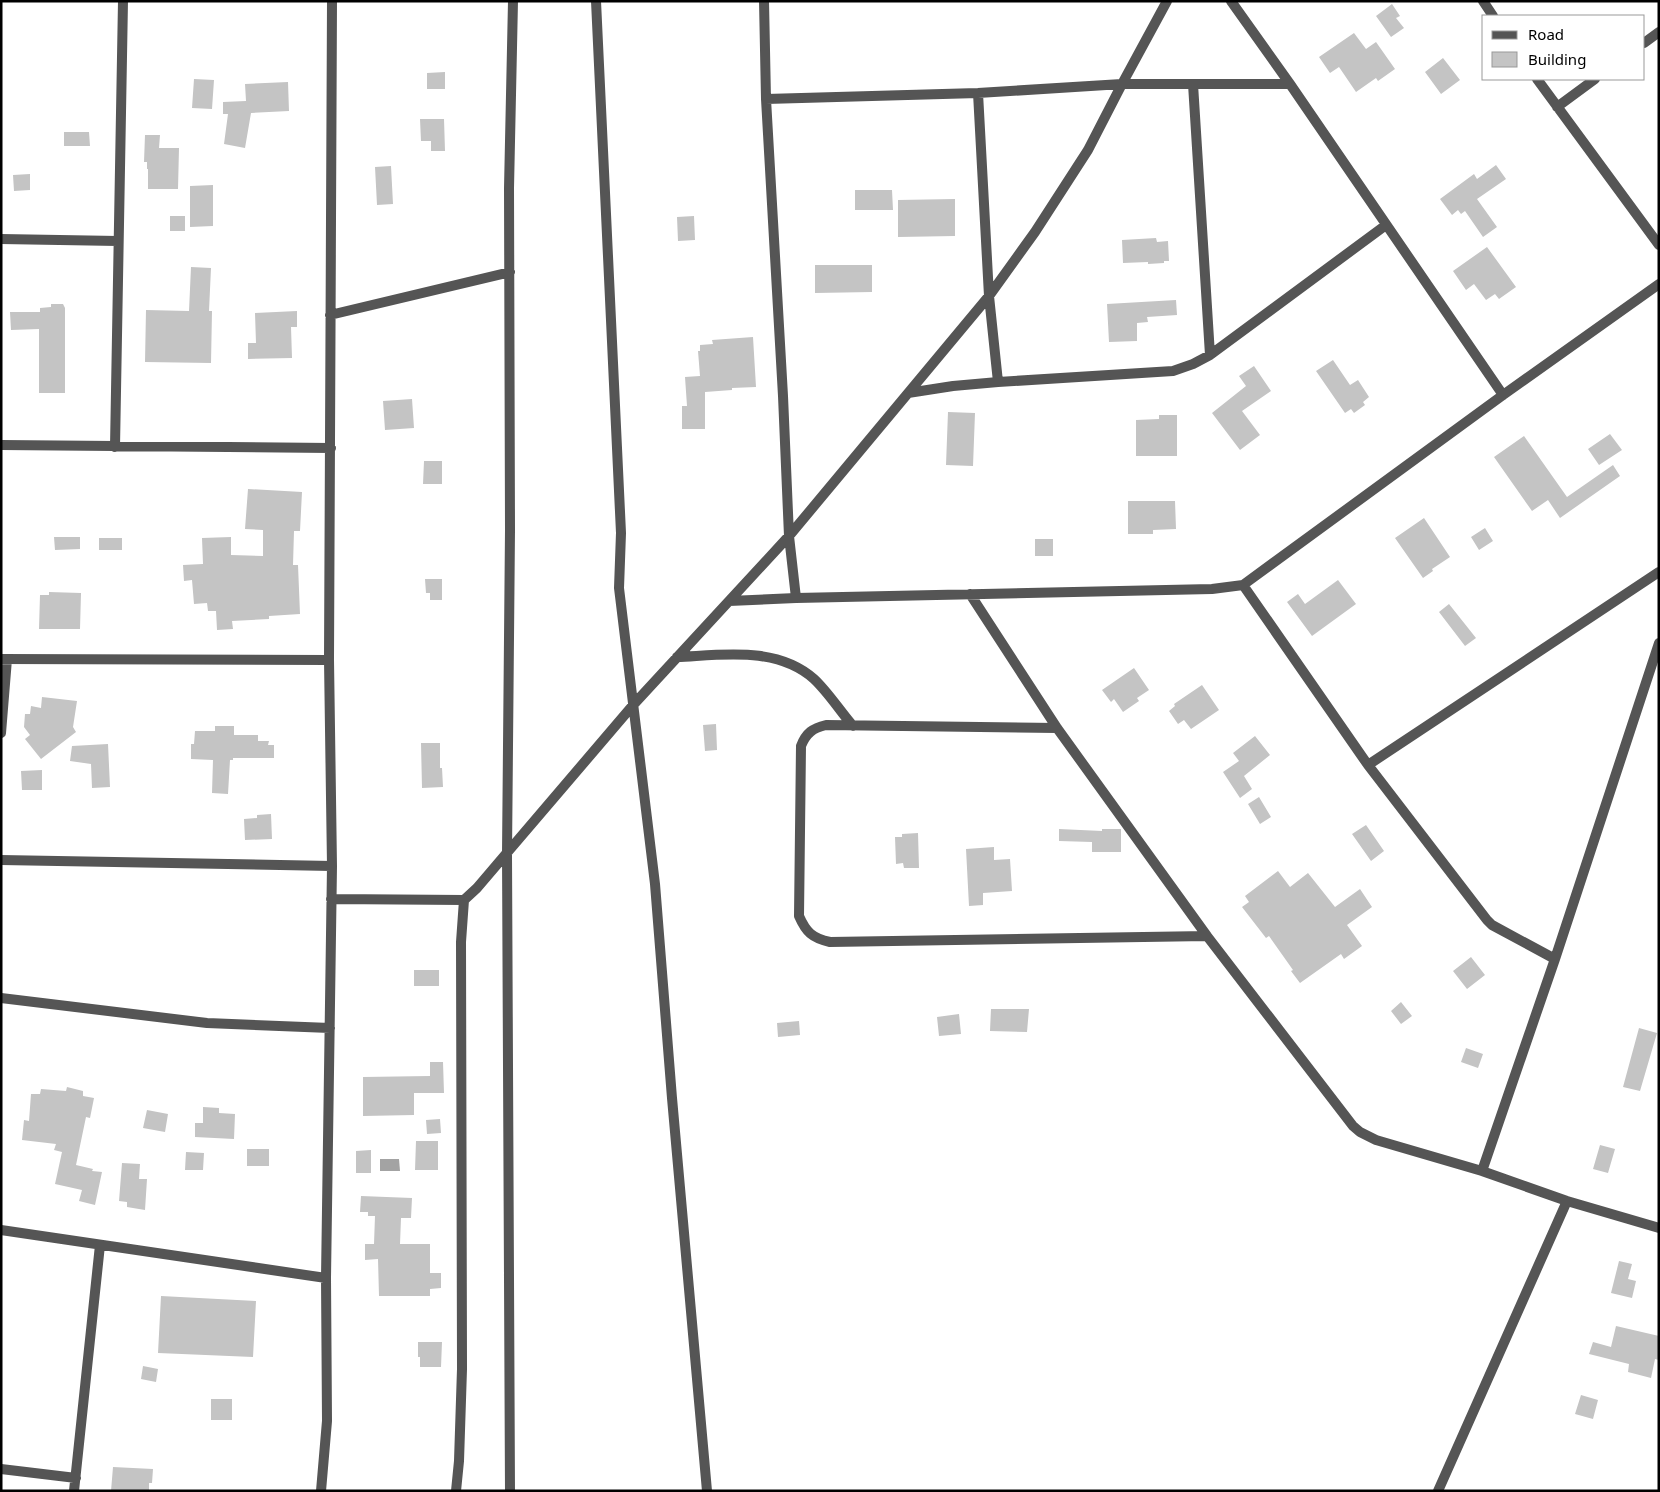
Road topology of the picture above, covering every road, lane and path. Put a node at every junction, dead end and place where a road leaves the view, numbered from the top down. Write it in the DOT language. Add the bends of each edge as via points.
graph roads {
  1 [pos="123,1"];
  2 [pos="332,1"];
  3 [pos="513,1"];
  4 [pos="596,1"];
  5 [pos="764,1"];
  6 [pos="1168,1"];
  7 [pos="1231,1"];
  8 [pos="1483,1"];
  9 [pos="1492,15"];
  10 [pos="1659,32"];
  11 [pos="1645,42"];
  12 [pos="1538,80"];
  13 [pos="1594,80"];
  14 [pos="1122,84"];
  15 [pos="1193,84"];
  16 [pos="1290,84"];
  17 [pos="978,93"];
  18 [pos="766,99"];
  19 [pos="1557,107"];
  20 [pos="1386,225"];
  21 [pos="1,239"];
  22 [pos="118,241"];
  23 [pos="1659,245"];
  24 [pos="510,272"];
  25 [pos="1659,284"];
  26 [pos="989,296"];
  27 [pos="330,315"];
  28 [pos="1210,355"];
  29 [pos="998,382"];
  30 [pos="908,393"];
  31 [pos="1503,395"];
  32 [pos="1,445"];
  33 [pos="115,447"];
  34 [pos="331,448"];
  35 [pos="789,536"];
  36 [pos="1659,572"];
  37 [pos="1243,585"];
  38 [pos="970,594"];
  39 [pos="796,598"];
  40 [pos="729,601"];
  41 [pos="1659,643"];
  42 [pos="678,657"];
  43 [pos="4,659"];
  44 [pos="329,660"];
  45 [pos="634,704"];
  46 [pos="853,726"];
  47 [pos="1057,728"];
  48 [pos="1,734"];
  49 [pos="1368,765"];
  50 [pos="507,854"];
  51 [pos="1,860"];
  52 [pos="332,866"];
  53 [pos="331,898"];
  54 [pos="464,900"];
  55 [pos="1207,936"];
  56 [pos="1555,959"];
  57 [pos="1,998"];
  58 [pos="330,1028"];
  59 [pos="1482,1171"];
  60 [pos="1567,1201"];
  61 [pos="1659,1228"];
  62 [pos="1,1230"];
  63 [pos="100,1245"];
  64 [pos="326,1278"];
  65 [pos="1,1469"];
  66 [pos="76,1478"];
  67 [pos="74,1491"];
  68 [pos="321,1491"];
  69 [pos="456,1491"];
  70 [pos="510,1491"];
  71 [pos="707,1491"];
  72 [pos="1438,1491"];
  1 -- 22 [label="street"];
  2 -- 27 [label="street"];
  3 -- 24 [label="street"];
  4 -- 45 [label="street" via="621,533 619,588"];
  5 -- 18 [label="street"];
  6 -- 14 [label="street"];
  7 -- 16 [label="street"];
  8 -- 9 [label="street"];
  10 -- 11 [label="street"];
  12 -- 19 [label="street"];
  13 -- 19 [label="street"];
  14 -- 15 [label="street"];
  14 -- 17 [label="street"];
  14 -- 26 [label="street" via="1088,150"];
  15 -- 16 [label="street"];
  15 -- 28 [label="street"];
  16 -- 20 [label="street"];
  17 -- 18 [label="street"];
  17 -- 26 [label="street"];
  18 -- 35 [label="street"];
  19 -- 23 [label="street"];
  20 -- 28 [label="street"];
  20 -- 31 [label="street"];
  21 -- 22 [label="street"];
  22 -- 33 [label="street"];
  24 -- 27 [label="street"];
  24 -- 50 [label="street"];
  25 -- 31 [label="street"];
  26 -- 29 [label="street"];
  26 -- 30 [label="street"];
  27 -- 34 [label="street"];
  28 -- 29 [label="street" via="1173,371"];
  29 -- 30 [label="street"];
  30 -- 35 [label="street"];
  31 -- 37 [label="street"];
  32 -- 33 [label="street"];
  33 -- 34 [label="street"];
  34 -- 44 [label="street"];
  35 -- 39 [label="street"];
  35 -- 40 [label="street"];
  36 -- 49 [label="street"];
  37 -- 38 [label="street" via="1212,589"];
  37 -- 49 [label="street"];
  38 -- 39 [label="street"];
  38 -- 47 [label="street"];
  39 -- 40 [label="street"];
  40 -- 42 [label="street"];
  41 -- 56 [label="street"];
  42 -- 45 [label="street"];
  42 -- 46 [label="street" via="762,656 784,662 815,680"];
  43 -- 44 [label="street"];
  43 -- 48 [label="street"];
  44 -- 52 [label="street"];
  45 -- 50 [label="street"];
  45 -- 71 [label="street" via="656,884"];
  46 -- 47 [label="street"];
  46 -- 55 [label="street" via="818,727 810,731 801,746 799,916 810,934 818,940"];
  47 -- 55 [label="street"];
  49 -- 56 [label="street" via="1489,923"];
  50 -- 54 [label="street"];
  50 -- 70 [label="street"];
  51 -- 52 [label="street"];
  52 -- 53 [label="street"];
  53 -- 54 [label="street"];
  53 -- 58 [label="street"];
  54 -- 69 [label="street" via="461,942 462,1369"];
  55 -- 59 [label="street" via="1346,1120 1360,1132 1376,1140"];
  56 -- 59 [label="street"];
  57 -- 58 [label="street" via="207,1023"];
  58 -- 64 [label="street"];
  59 -- 60 [label="street"];
  60 -- 61 [label="street"];
  60 -- 72 [label="street"];
  62 -- 63 [label="street"];
  63 -- 64 [label="street"];
  63 -- 66 [label="street"];
  64 -- 68 [label="street" via="327,1421"];
  65 -- 66 [label="street"];
  66 -- 67 [label="street"];
}
